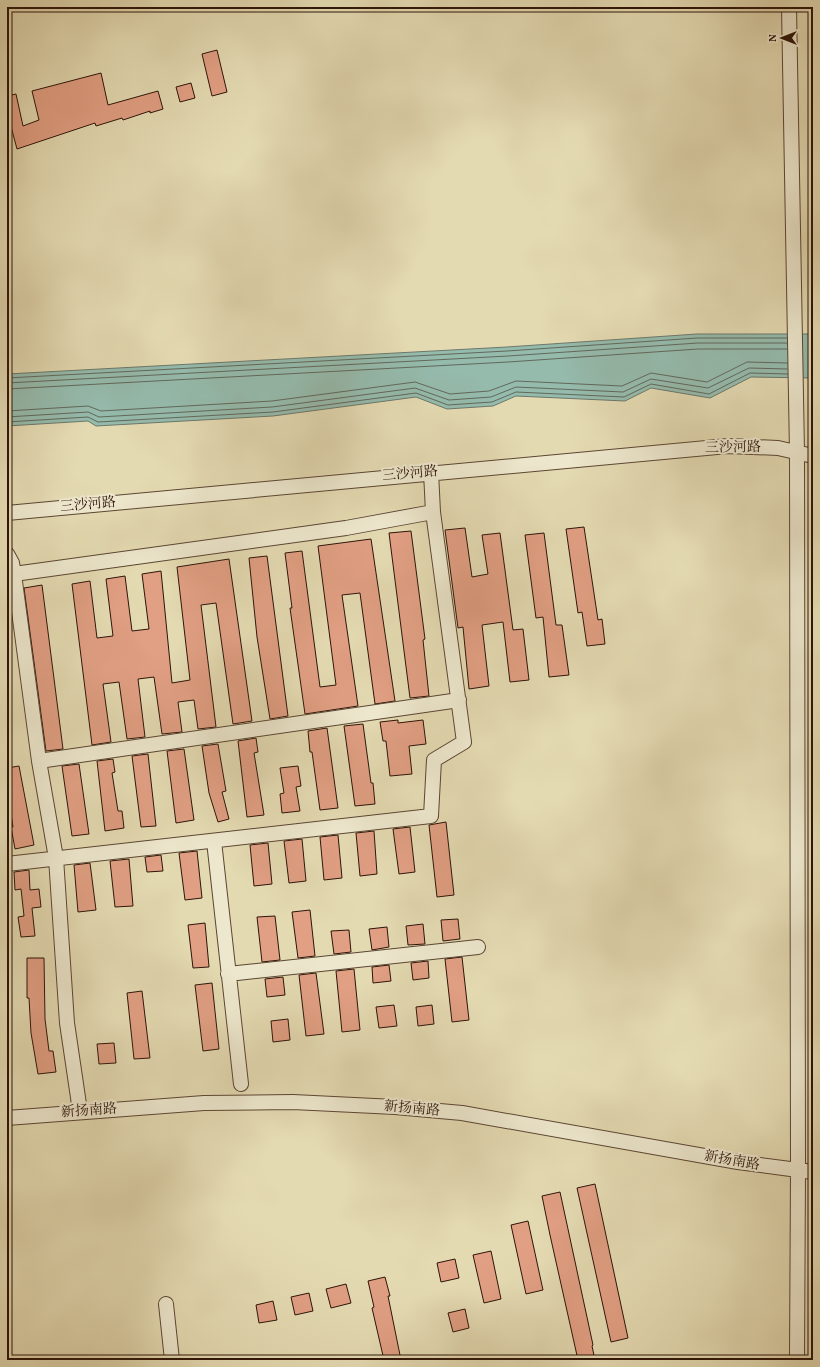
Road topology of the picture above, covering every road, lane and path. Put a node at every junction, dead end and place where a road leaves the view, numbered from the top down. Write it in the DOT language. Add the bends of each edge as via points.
graph roads {
  1 [pos="789,7"];
  2 [pos="797,452"];
  3 [pos="813,456"];
  4 [pos="431,472"];
  5 [pos="7,512"];
  6 [pos="433,512"];
  7 [pos="7,554"];
  8 [pos="14,574"];
  9 [pos="459,700"];
  10 [pos="39,761"];
  11 [pos="214,841"];
  12 [pos="56,858"];
  13 [pos="7,864"];
  14 [pos="478,946"];
  15 [pos="228,974"];
  16 [pos="241,1084"];
  17 [pos="80,1112"];
  18 [pos="7,1118"];
  19 [pos="798,1171"];
  20 [pos="813,1172"];
  21 [pos="166,1304"];
  22 [pos="172,1360"];
  23 [pos="797,1360"];
  1 -- 2 [label="street"];
  2 -- 3 [label="street, 三沙河路"];
  2 -- 4 [label="street, 三沙河路" via="778,448 728,446"];
  2 -- 19 [label="street"];
  4 -- 5 [label="street, 三沙河路"];
  4 -- 6 [label="street"];
  6 -- 8 [label="street" via="338,529"];
  6 -- 9 [label="street"];
  7 -- 8 [label="street"];
  8 -- 10 [label="street"];
  9 -- 10 [label="street"];
  9 -- 11 [label="street" via="464,742 434,760 431,816"];
  10 -- 12 [label="street"];
  11 -- 12 [label="street"];
  11 -- 15 [label="street"];
  12 -- 13 [label="street"];
  12 -- 17 [label="street" via="67,1023"];
  14 -- 15 [label="street"];
  15 -- 16 [label="street"];
  17 -- 18 [label="street, 新扬南路"];
  17 -- 19 [label="street, 新扬南路" via="204,1103 293,1102 396,1107 462,1113"];
  19 -- 20 [label="street, 新扬南路"];
  19 -- 23 [label="street"];
  21 -- 22 [label="street"];
}
